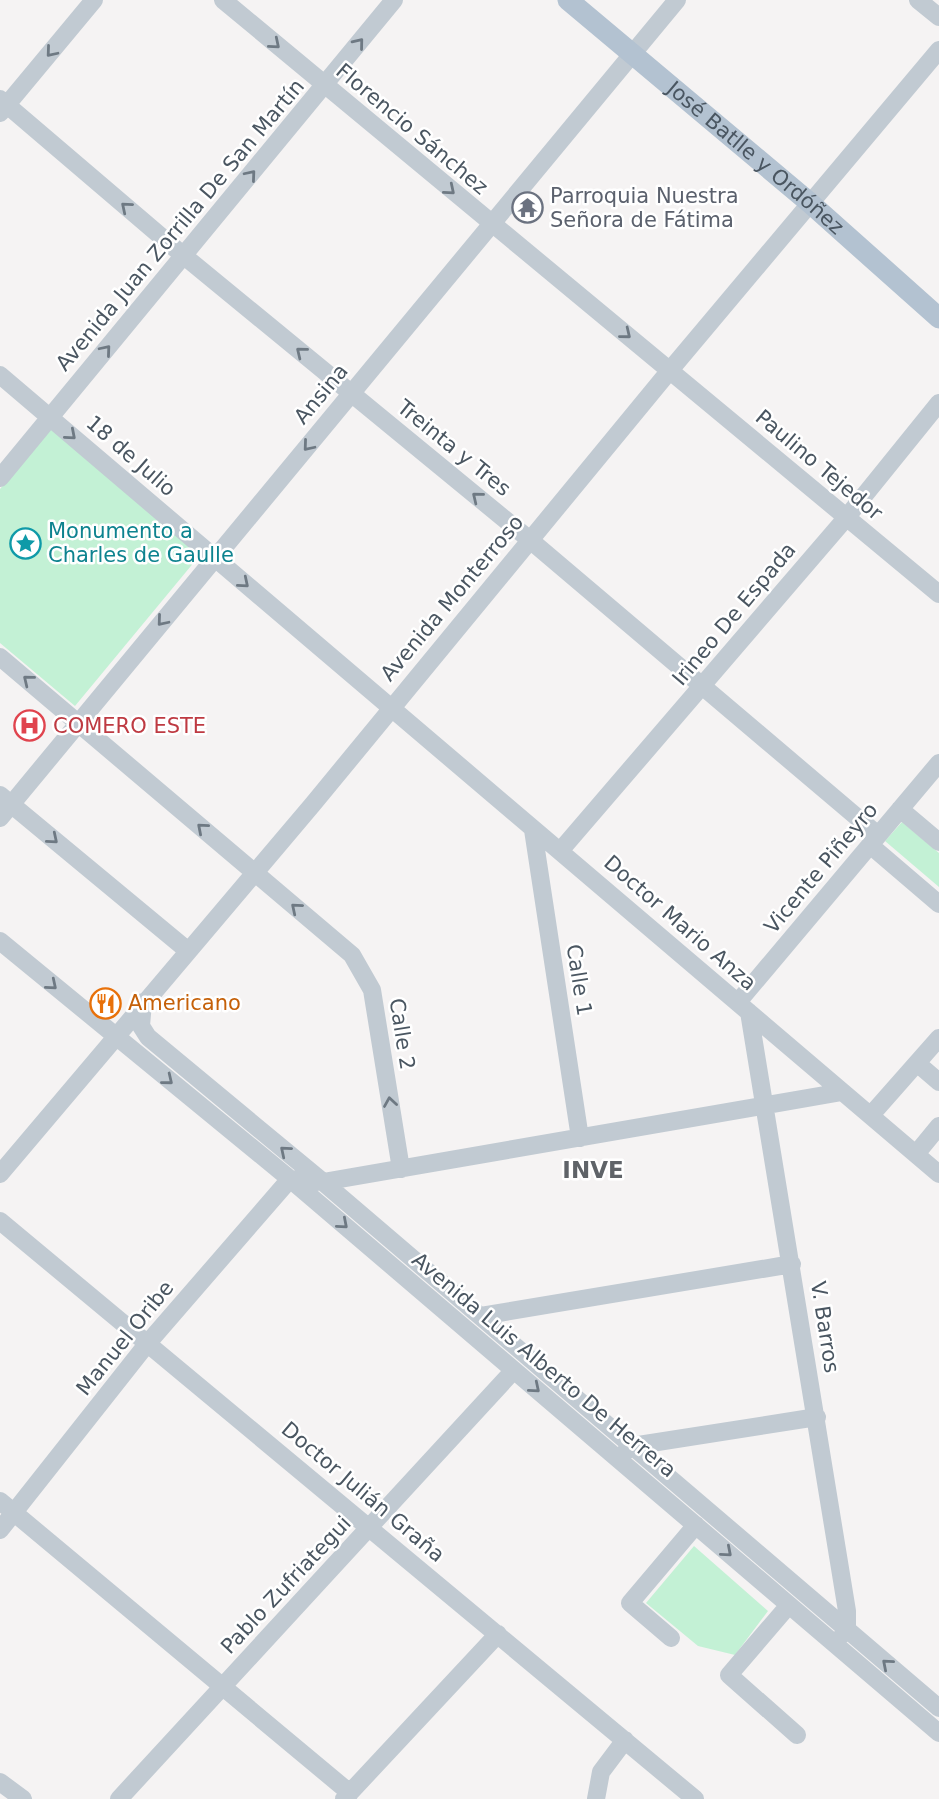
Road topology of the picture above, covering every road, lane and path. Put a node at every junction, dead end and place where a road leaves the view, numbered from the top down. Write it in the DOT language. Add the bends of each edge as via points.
graph roads {
  1 [pos="94,0"];
  2 [pos="223,0"];
  3 [pos="394,0"];
  4 [pos="569,0"];
  5 [pos="677,0"];
  6 [pos="918,0"];
  7 [pos="939,18"];
  8 [pos="939,50"];
  9 [pos="632,53"];
  10 [pos="325,86"];
  11 [pos="2,106"];
  12 [pos="810,203"];
  13 [pos="490,223"];
  14 [pos="184,256"];
  15 [pos="939,318"];
  16 [pos="671,369"];
  17 [pos="0,375"];
  18 [pos="351,394"];
  19 [pos="939,403"];
  20 [pos="50,417"];
  21 [pos="0,478"];
  22 [pos="846,518"];
  23 [pos="530,540"];
  24 [pos="214,558"];
  25 [pos="939,594"];
  26 [pos="0,657"];
  27 [pos="703,686"];
  28 [pos="391,708"];
  29 [pos="78,721"];
  30 [pos="939,763"];
  31 [pos="4,806"];
  32 [pos="901,810"];
  33 [pos="533,830"];
  34 [pos="874,840"];
  35 [pos="939,842"];
  36 [pos="561,851"];
  37 [pos="253,872"];
  38 [pos="939,904"];
  39 [pos="0,941"];
  40 [pos="187,950"];
  41 [pos="143,1002"];
  42 [pos="743,1007"];
  43 [pos="115,1037"];
  44 [pos="939,1038"];
  45 [pos="918,1064"];
  46 [pos="939,1082"];
  47 [pos="842,1092"];
  48 [pos="766,1107"];
  49 [pos="871,1115"];
  50 [pos="939,1126"];
  51 [pos="579,1138"];
  52 [pos="916,1154"];
  53 [pos="401,1169"];
  54 [pos="0,1174"];
  55 [pos="939,1174"];
  56 [pos="290,1179"];
  57 [pos="323,1182"];
  58 [pos="0,1222"];
  59 [pos="792,1264"];
  60 [pos="481,1316"];
  61 [pos="146,1344"];
  62 [pos="514,1370"];
  63 [pos="817,1418"];
  64 [pos="632,1446"];
  65 [pos="618,1458"];
  66 [pos="7,1507"];
  67 [pos="696,1525"];
  68 [pos="370,1527"];
  69 [pos="0,1530"];
  70 [pos="789,1605"];
  71 [pos="847,1629"];
  72 [pos="498,1634"];
  73 [pos="671,1639"];
  74 [pos="834,1645"];
  75 [pos="223,1686"];
  76 [pos="939,1708"];
  77 [pos="939,1733"];
  78 [pos="797,1735"];
  79 [pos="625,1740"];
  80 [pos="0,1782"];
  81 [pos="347,1796"];
  82 [pos="23,1799"];
  83 [pos="119,1799"];
  84 [pos="596,1799"];
  85 [pos="695,1799"];
  1 -- 11 [label="street, one-way"];
  2 -- 10 [label="street, Florencio Sánchez, one-way"];
  10 -- 3 [label="street, Avenida Juan Zorrilla De San Martín, one-way"];
  4 -- 9 [label="main road, José Batlle y Ordóñez"];
  5 -- 9 [label="street, Ansina"];
  6 -- 7 [label="street"];
  8 -- 12 [label="street, Avenida Monterroso"];
  9 -- 12 [label="main road, José Batlle y Ordóñez"];
  9 -- 13 [label="street, Ansina"];
  10 -- 13 [label="street, Florencio Sánchez, one-way"];
  14 -- 10 [label="street, Avenida Juan Zorrilla De San Martín, one-way"];
  14 -- 11 [label="street, Treinta y Tres, one-way"];
  12 -- 15 [label="main road, José Batlle y Ordóñez"];
  12 -- 16 [label="street, Avenida Monterroso"];
  13 -- 16 [label="street, Florencio Sánchez, one-way"];
  13 -- 18 [label="street, Ansina"];
  18 -- 14 [label="street, Treinta y Tres, one-way"];
  20 -- 14 [label="street, Avenida Juan Zorrilla De San Martín, one-way"];
  16 -- 22 [label="street, Paulino Tejedor"];
  16 -- 23 [label="street, Avenida Monterroso"];
  17 -- 20 [label="street, 18 de Julio"];
  23 -- 18 [label="street, Treinta y Tres, one-way"];
  18 -- 24 [label="street, Ansina, one-way"];
  19 -- 22 [label="street, Irineo De Espada"];
  20 -- 21 [label="street, Avenida Juan Zorrilla De San Martín"];
  20 -- 24 [label="street, 18 de Julio, one-way"];
  22 -- 25 [label="street, Paulino Tejedor"];
  22 -- 27 [label="street, Irineo De Espada"];
  23 -- 27 [label="street, Treinta y Tres"];
  23 -- 28 [label="street, Avenida Monterroso"];
  24 -- 28 [label="street, 18 de Julio, one-way"];
  24 -- 29 [label="street, Ansina, one-way"];
  29 -- 26 [label="street, Calle 2, one-way"];
  27 -- 34 [label="street, Treinta y Tres"];
  27 -- 36 [label="street, Irineo De Espada"];
  28 -- 33 [label="street, Doctor Mario Anza"];
  28 -- 37 [label="street, Avenida Monterroso"];
  29 -- 31 [label="street, Ansina"];
  37 -- 29 [label="street, Calle 2, one-way"];
  30 -- 32 [label="street, Vicente Piñeyro"];
  31 -- 40 [label="street, one-way"];
  32 -- 34 [label="street, Vicente Piñeyro"];
  32 -- 35 [label="street"];
  33 -- 36 [label="street, Doctor Mario Anza"];
  33 -- 51 [label="street, Calle 1"];
  34 -- 38 [label="street, Treinta y Tres"];
  34 -- 42 [label="street, Vicente Piñeyro"];
  36 -- 42 [label="street, Doctor Mario Anza"];
  37 -- 40 [label="street, Avenida Monterroso"];
  53 -- 37 [label="street, Calle 2, one-way" via="372,990 352,955"];
  39 -- 43 [label="street, Avenida Luis Alberto De Herrera, one-way"];
  40 -- 41 [label="street, Avenida Monterroso"];
  41 -- 43 [label="street, Avenida Monterroso"];
  57 -- 41 [label="street, Avenida Luis Alberto De Herrera, one-way" via="148,1037 141,1026"];
  42 -- 47 [label="street, Doctor Mario Anza"];
  42 -- 48 [label="street, V. Barros"];
  43 -- 54 [label="street, Avenida Monterroso"];
  43 -- 56 [label="street, Avenida Luis Alberto De Herrera, one-way"];
  44 -- 45 [label="street"];
  45 -- 46 [label="street"];
  45 -- 49 [label="street"];
  47 -- 48 [label="street"];
  47 -- 49 [label="street, Doctor Mario Anza"];
  48 -- 51 [label="street"];
  48 -- 59 [label="street, V. Barros"];
  49 -- 52 [label="street, Doctor Mario Anza"];
  50 -- 52 [label="street"];
  51 -- 53 [label="street"];
  52 -- 55 [label="street, Doctor Mario Anza"];
  53 -- 57 [label="street"];
  56 -- 57 [label="street"];
  56 -- 61 [label="street, Manuel Oribe"];
  56 -- 62 [label="street, Avenida Luis Alberto De Herrera, one-way"];
  57 -- 60 [label="street, Avenida Luis Alberto De Herrera"];
  58 -- 61 [label="street, Doctor Julián Graña"];
  59 -- 60 [label="street"];
  59 -- 63 [label="street, V. Barros"];
  60 -- 64 [label="street, Avenida Luis Alberto De Herrera"];
  61 -- 66 [label="street, Manuel Oribe"];
  61 -- 68 [label="street, Doctor Julián Graña"];
  62 -- 65 [label="street, Avenida Luis Alberto De Herrera, one-way"];
  62 -- 68 [label="street, Pablo Zufriategui"];
  63 -- 64 [label="street"];
  63 -- 71 [label="street, V. Barros" via="848,1611"];
  64 -- 65 [label="street"];
  64 -- 71 [label="street, Avenida Luis Alberto De Herrera"];
  65 -- 67 [label="street, Avenida Luis Alberto De Herrera"];
  66 -- 69 [label="street, Manuel Oribe"];
  66 -- 75 [label="street"];
  67 -- 70 [label="street, Avenida Luis Alberto De Herrera, one-way"];
  67 -- 73 [label="street" via="630,1603"];
  68 -- 72 [label="street, Doctor Julián Graña"];
  68 -- 75 [label="street, Pablo Zufriategui"];
  70 -- 74 [label="street, Avenida Luis Alberto De Herrera"];
  70 -- 78 [label="street" via="729,1675"];
  71 -- 74 [label="street"];
  76 -- 71 [label="street, Avenida Luis Alberto De Herrera, one-way"];
  72 -- 79 [label="street, Doctor Julián Graña"];
  72 -- 81 [label="street"];
  74 -- 77 [label="street, Avenida Luis Alberto De Herrera"];
  75 -- 81 [label="street"];
  75 -- 83 [label="street, Pablo Zufriategui"];
  79 -- 84 [label="street" via="601,1772"];
  79 -- 85 [label="street, Doctor Julián Graña"];
  80 -- 82 [label="street"];
}
